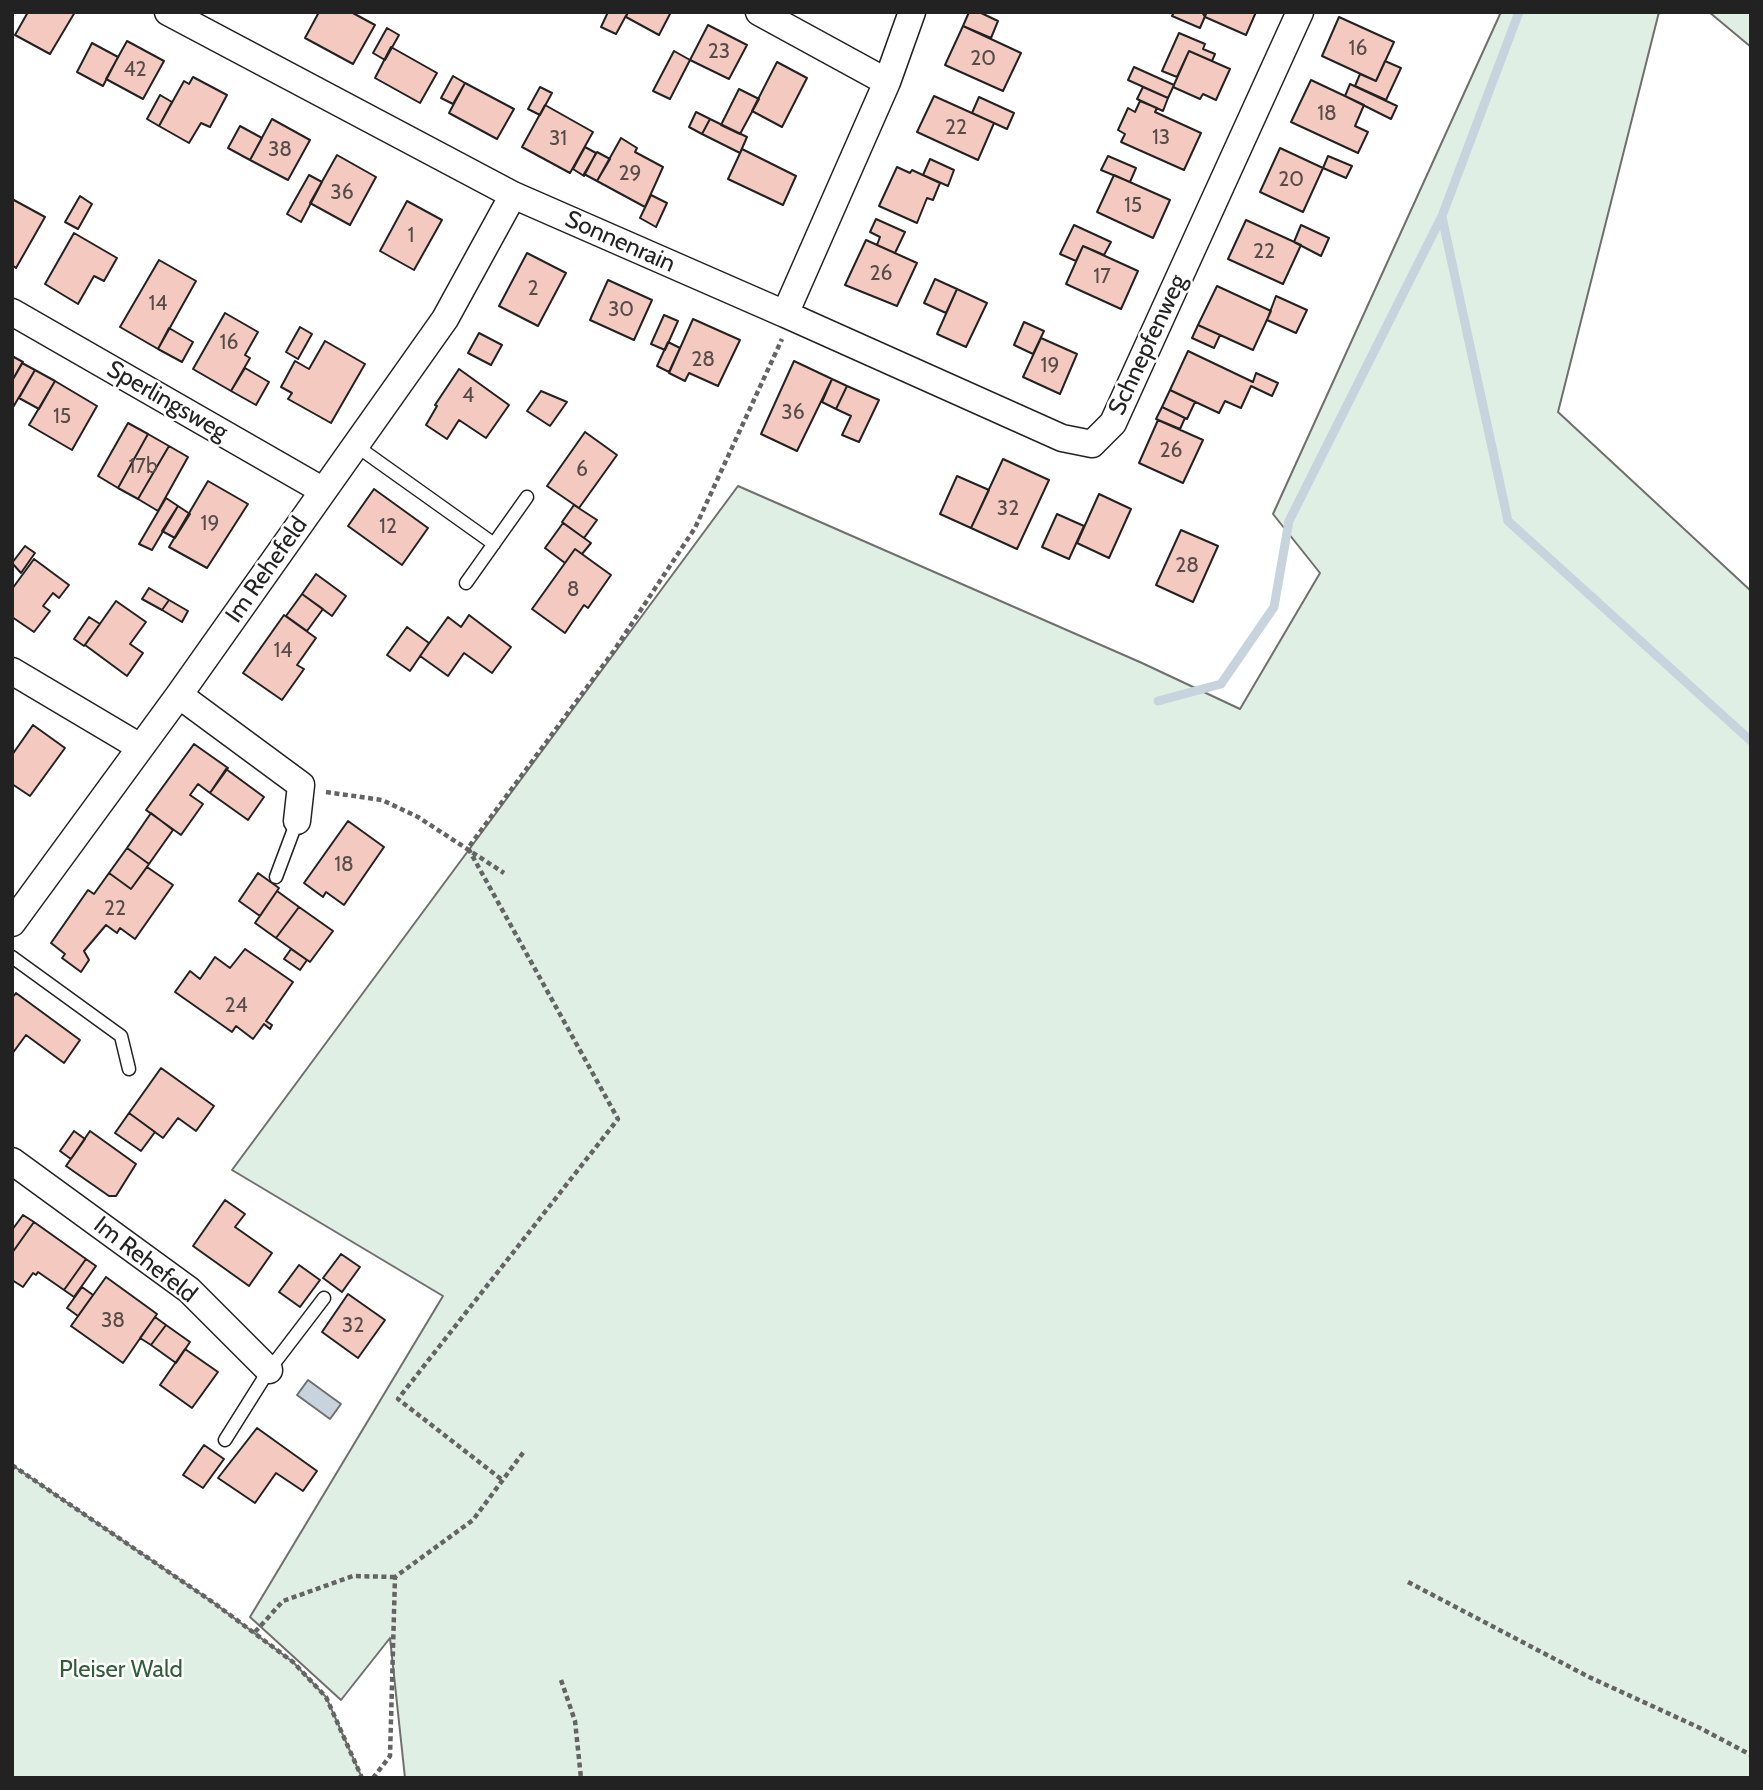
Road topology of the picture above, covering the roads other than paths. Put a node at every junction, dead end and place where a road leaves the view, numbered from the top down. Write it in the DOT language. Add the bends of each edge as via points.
graph roads {
  1 [pos="168,12"];
  2 [pos="760,12"];
  3 [pos="912,12"];
  4 [pos="1300,12"];
  5 [pos="887,82"];
  6 [pos="513,195"];
  7 [pos="12,312"];
  8 [pos="788,316"];
  9 [pos="355,445"];
  10 [pos="322,490"];
  11 [pos="527,497"];
  12 [pos="494,544"];
  13 [pos="466,583"];
  14 [pos="12,671"];
  15 [pos="179,695"];
  16 [pos="141,747"];
  17 [pos="297,821"];
  18 [pos="276,877"];
  19 [pos="12,923"];
  20 [pos="12,957"];
  21 [pos="129,1069"];
  22 [pos="12,1161"];
  23 [pos="324,1298"];
  24 [pos="268,1370"];
  25 [pos="225,1440"];
  1 -- 6 [label="street, Sonnenrain"];
  2 -- 5 [label="street"];
  3 -- 5 [label="street"];
  4 -- 8 [label="street, Schnepfenweg" via="1113,423 1091,444 1062,438"];
  5 -- 8 [label="street"];
  6 -- 8 [label="street, Sonnenrain"];
  6 -- 9 [label="street, Im Rehefeld" via="445,319"];
  7 -- 10 [label="street, Sperlingsweg"];
  9 -- 10 [label="street, Im Rehefeld"];
  9 -- 12 [label="lane"];
  10 -- 15 [label="street, Im Rehefeld"];
  11 -- 12 [label="lane"];
  12 -- 13 [label="lane"];
  14 -- 16 [label="street"];
  15 -- 16 [label="street, Im Rehefeld"];
  15 -- 17 [label="street" via="301,785"];
  16 -- 19 [label="street, Im Rehefeld"];
  17 -- 18 [label="lane"];
  20 -- 21 [label="lane" via="121,1036"];
  22 -- 24 [label="street, Im Rehefeld" via="189,1290"];
  23 -- 24 [label="lane"];
  24 -- 25 [label="lane"];
}
